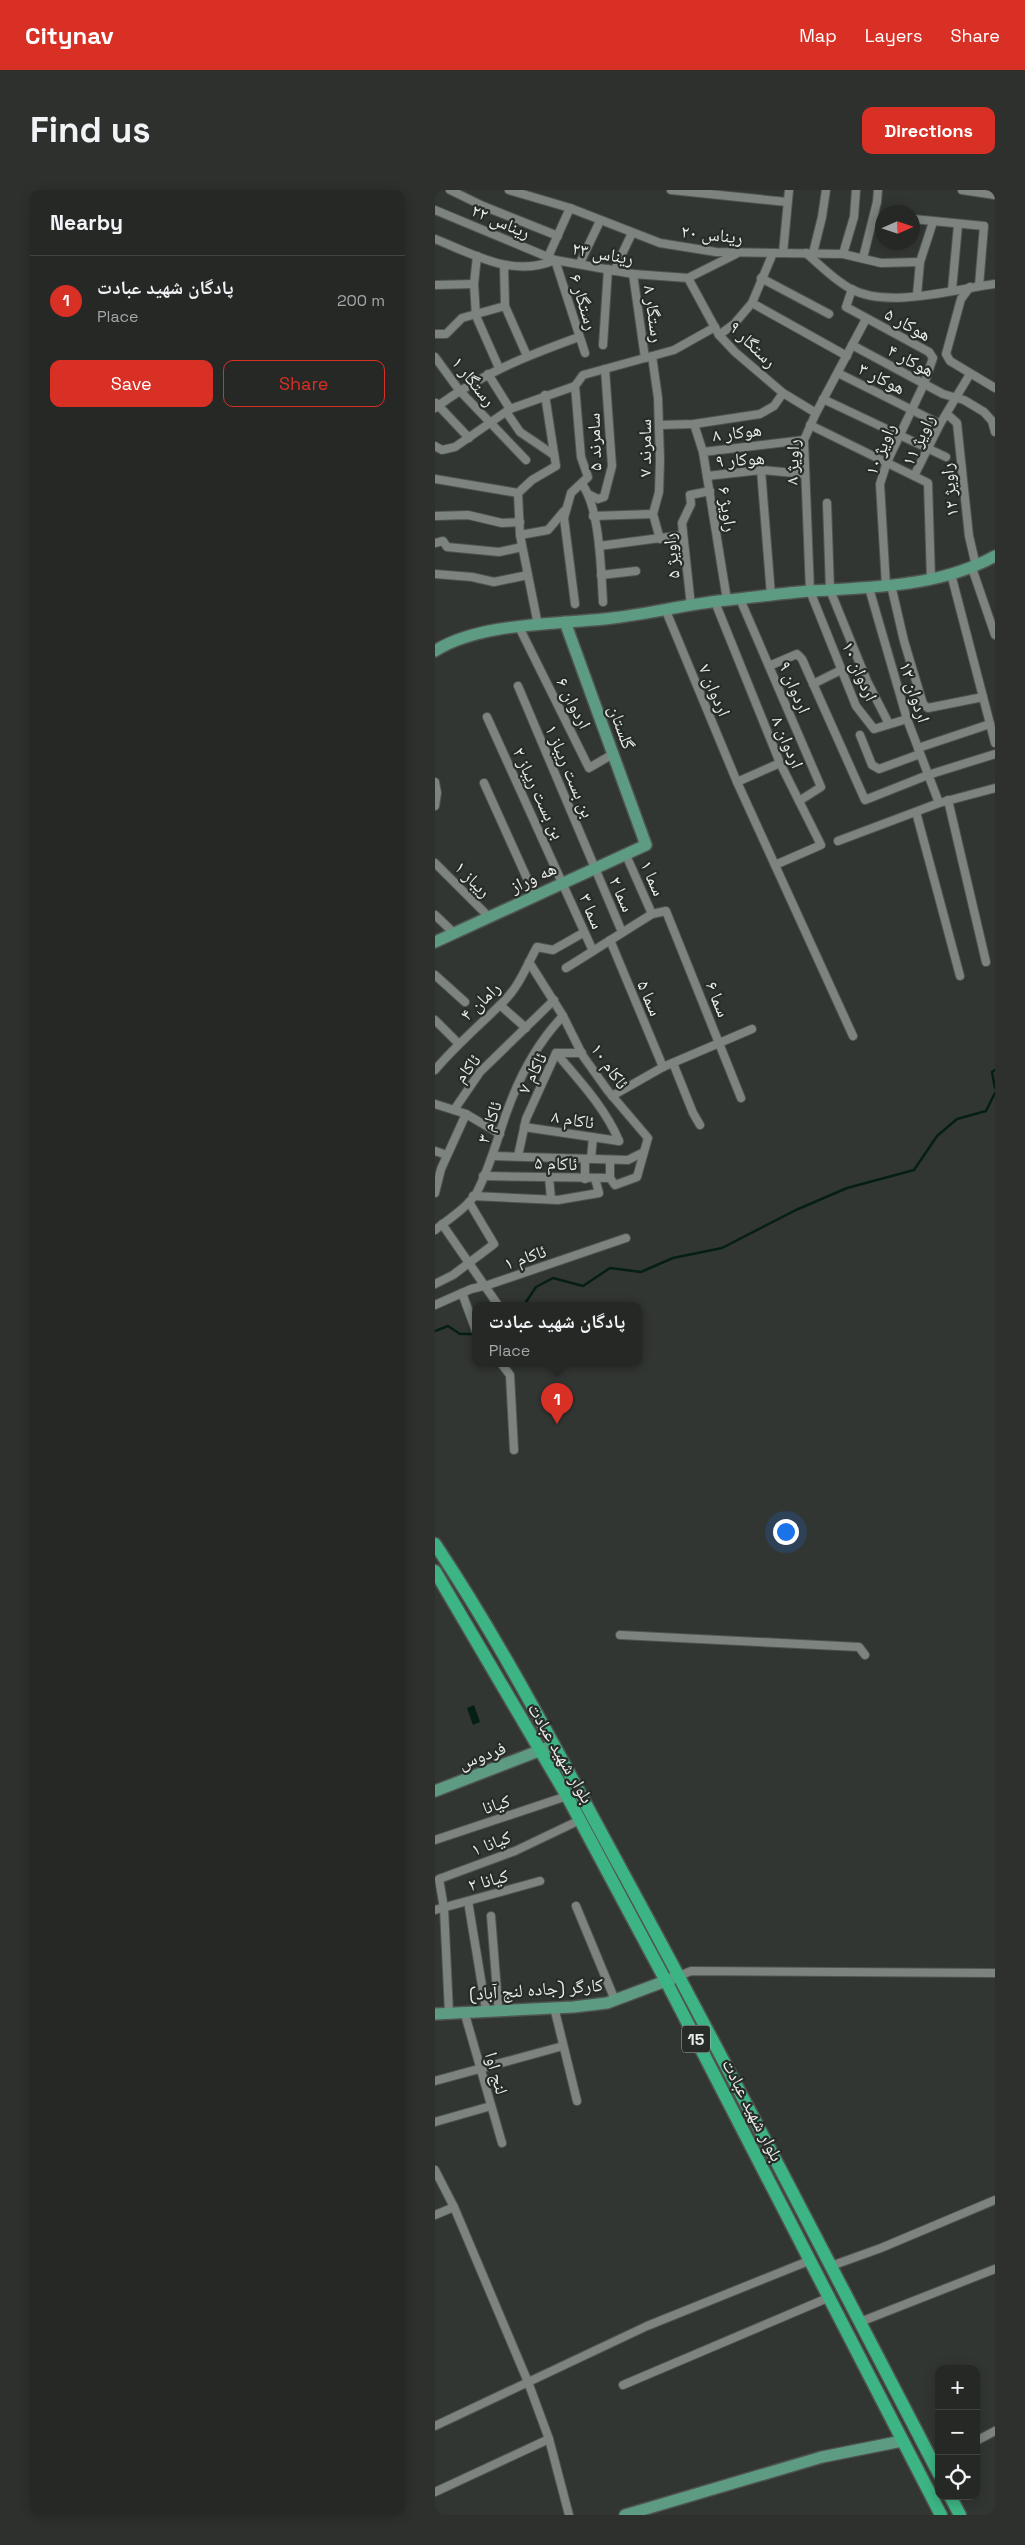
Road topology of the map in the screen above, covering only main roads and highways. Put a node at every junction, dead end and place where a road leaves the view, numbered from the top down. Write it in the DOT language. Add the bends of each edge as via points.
graph roads {
  1 [pos="435,1544"];
  2 [pos="435,1571"];
  3 [pos="459,1580"];
  4 [pos="446,1587"];
  5 [pos="573,1794"];
  6 [pos="935,2466"];
  7 [pos="952,2500"];
  8 [pos="941,2515"];
  9 [pos="960,2515"];
  1 -- 3 [label="main road, بلوار شهید عبادت / 15"];
  2 -- 4 [label="main road, بلوار شهید عبادت / 15"];
  3 -- 4 [label="main road"];
  3 -- 5 [label="main road, بلوار شهید عبادت / 15" via="554,1745"];
  4 -- 5 [label="main road, بلوار شهید عبادت / 15" via="541,1752"];
  5 -- 6 [label="main road, بلوار شهید عبادت / 15" via="679,1976"];
  5 -- 8 [label="main road, بلوار شهید عبادت / 15" via="580,1820"];
  7 -- 9 [label="main road"];
}
